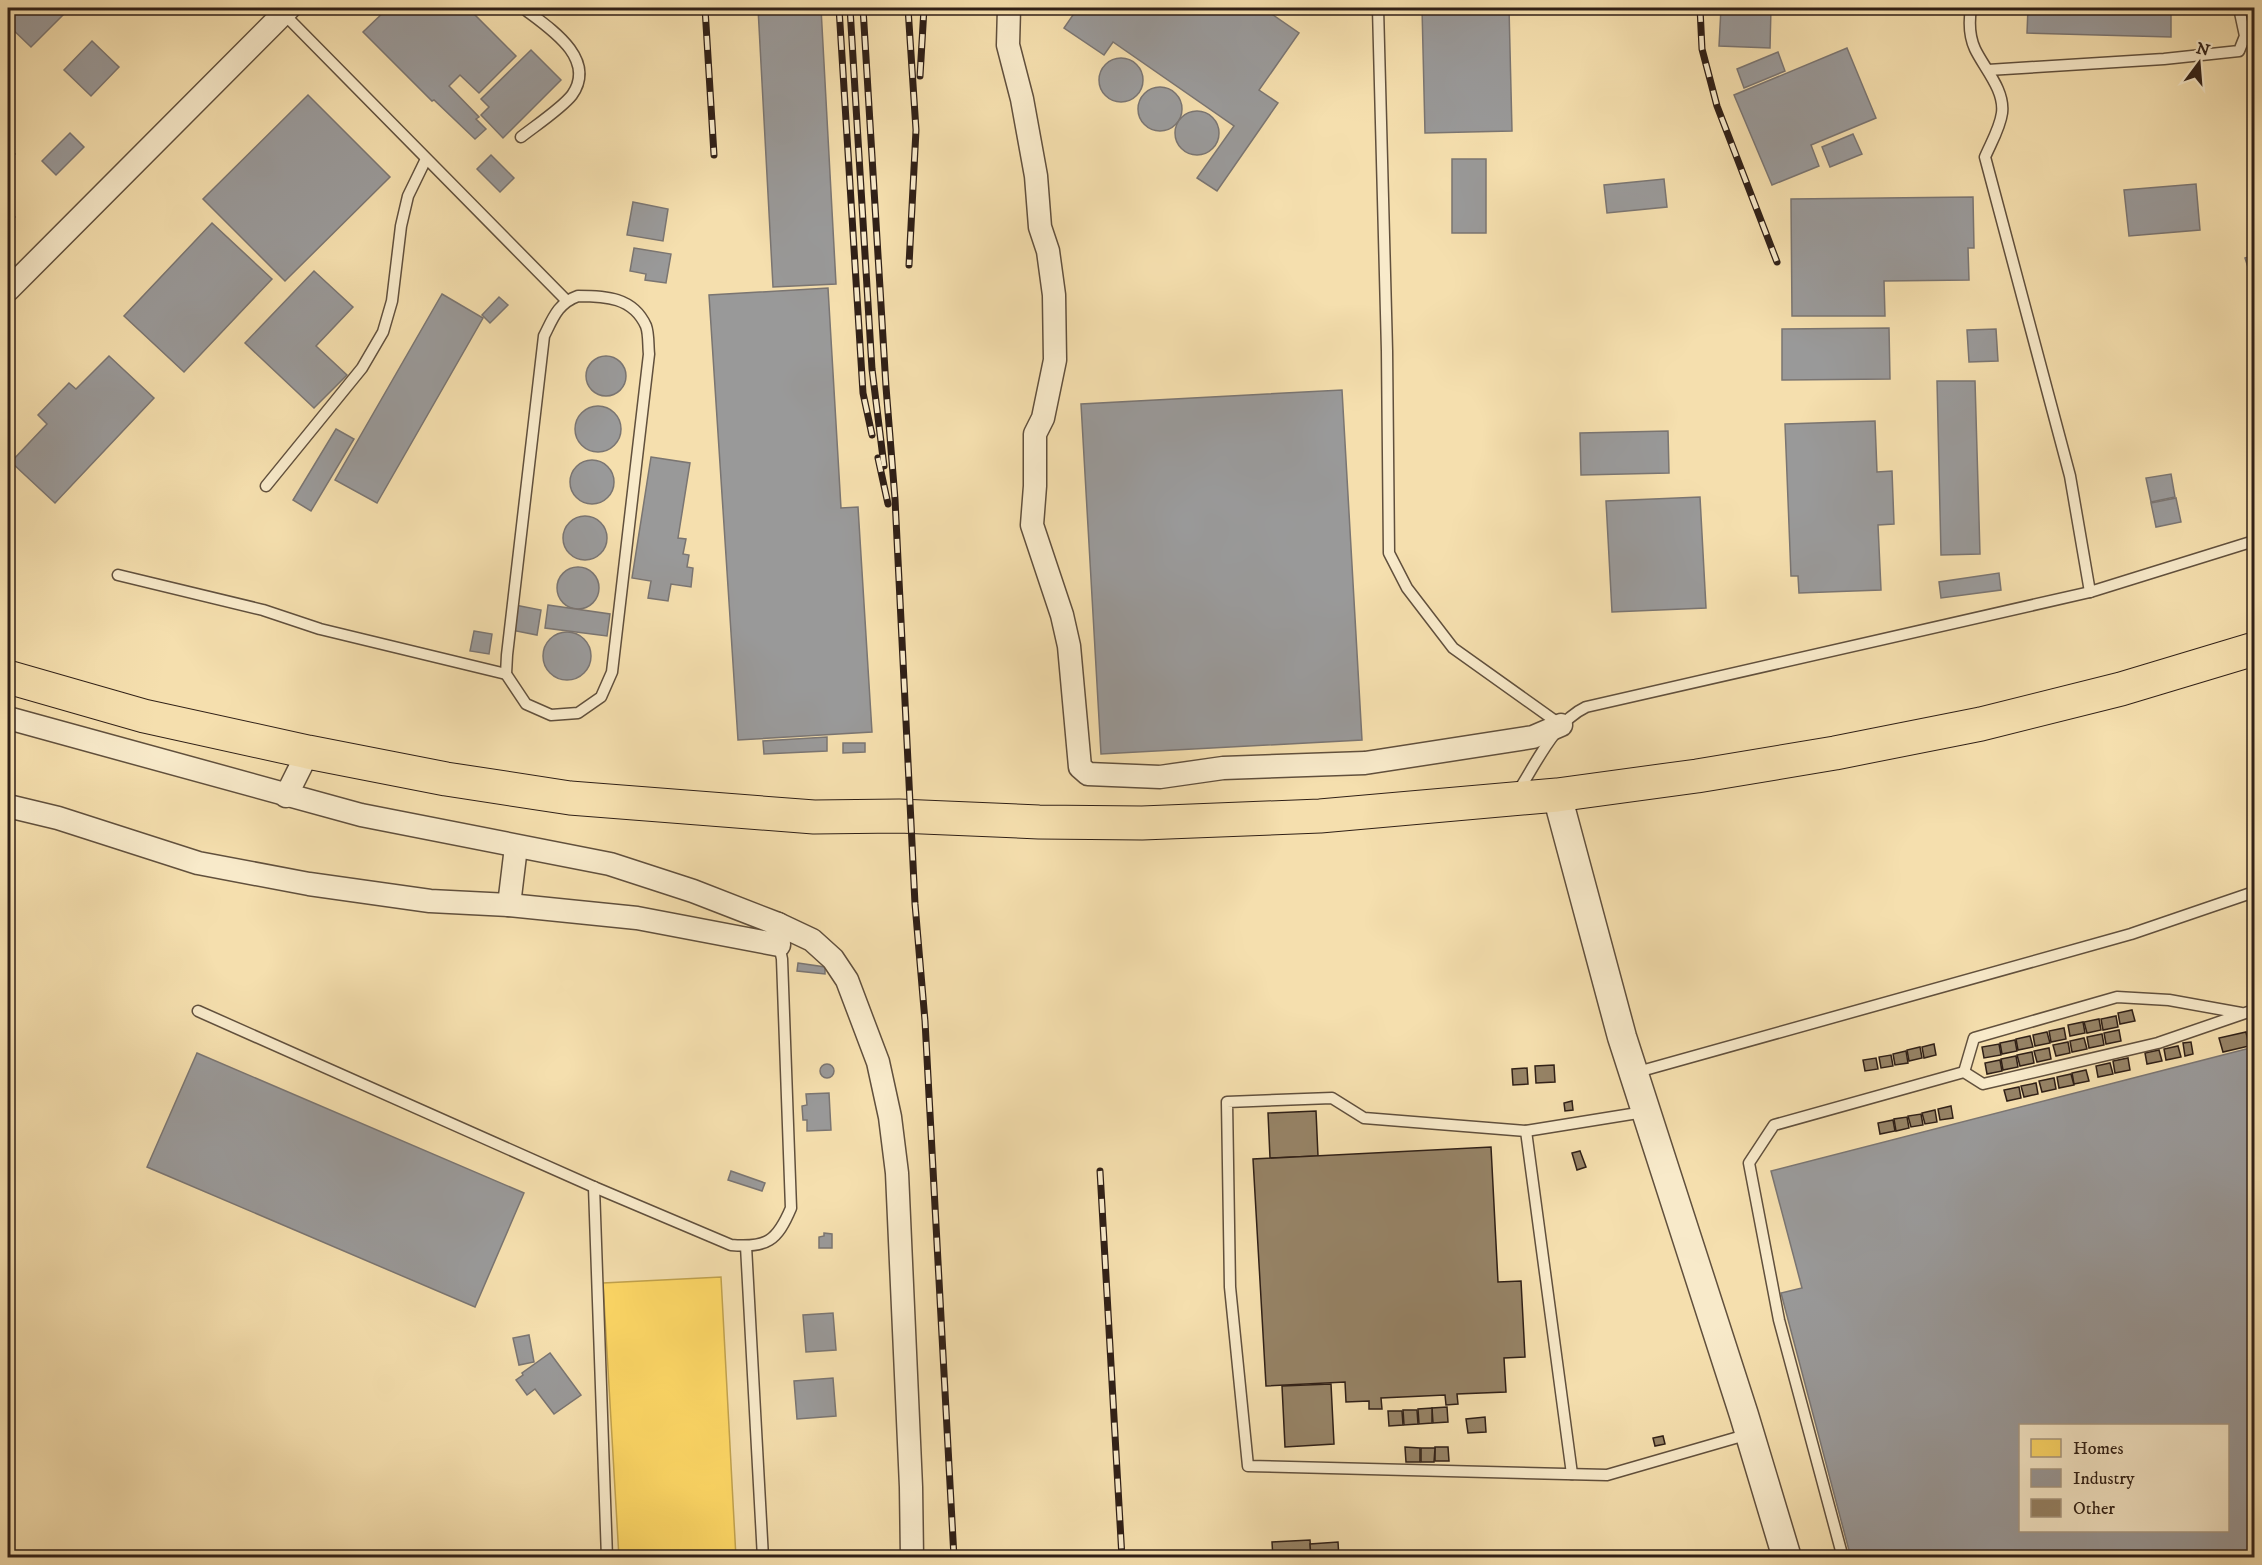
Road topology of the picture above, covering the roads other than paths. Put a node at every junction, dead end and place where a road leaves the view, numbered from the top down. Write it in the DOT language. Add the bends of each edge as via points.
graph roads {
  1 [pos="523,8"];
  2 [pos="1009,8"];
  3 [pos="1378,8"];
  4 [pos="1971,8"];
  5 [pos="2239,8"];
  6 [pos="286,10"];
  7 [pos="1988,70"];
  8 [pos="521,137"];
  9 [pos="426,159"];
  10 [pos="8,290"];
  11 [pos="566,300"];
  12 [pos="266,486"];
  13 [pos="2254,541"];
  14 [pos="118,575"];
  15 [pos="2090,592"];
  16 [pos="2254,649"];
  17 [pos="506,674"];
  18 [pos="8,677"];
  19 [pos="8,718"];
  20 [pos="1561,725"];
  21 [pos="308,752"];
  22 [pos="1557,795"];
  23 [pos="286,796"];
  24 [pos="1513,799"];
  25 [pos="8,806"];
  26 [pos="516,847"];
  27 [pos="2254,892"];
  28 [pos="508,905"];
  29 [pos="779,935"];
  30 [pos="198,1011"];
  31 [pos="2249,1012"];
  32 [pos="1964,1072"];
  33 [pos="1633,1073"];
  34 [pos="1646,1112"];
  35 [pos="1526,1131"];
  36 [pos="594,1187"];
  37 [pos="746,1246"];
  38 [pos="1750,1433"];
  39 [pos="1572,1474"];
  40 [pos="607,1557"];
  41 [pos="763,1557"];
  42 [pos="912,1557"];
  43 [pos="1787,1557"];
  44 [pos="1843,1557"];
  1 -- 8 [label="lane" via="573,51 579,67 578,83 571,96"];
  2 -- 20 [label="street" via="1008,45 1022,99 1054,294 1055,360 1043,418 1035,434 1032,525 1062,615 1080,767 1088,774 1160,777 1223,768 1365,763 1533,737"];
  3 -- 20 [label="lane" via="1389,553 1407,588 1453,648"];
  4 -- 7 [label="lane" via="1969,24 1974,48"];
  5 -- 7 [label="lane" via="2246,36 2239,51"];
  6 -- 9 [label="lane"];
  6 -- 10 [label="street"];
  7 -- 15 [label="lane" via="2003,111 1985,157 2070,476"];
  9 -- 11 [label="lane"];
  9 -- 12 [label="lane" via="408,196 392,301 383,332 362,368"];
  11 -- 17 [label="lane" via="544,336"];
  11 -- 17 [label="lane" via="606,296 630,304 646,327 649,354 612,672 601,697 578,713 551,715 526,704"];
  13 -- 15 [label="lane"];
  14 -- 17 [label="lane"];
  15 -- 20 [label="lane" via="1586,708"];
  16 -- 22 [label="highway" via="2121,689 1981,724 1697,776"];
  18 -- 21 [label="highway" via="144,716"];
  19 -- 23 [label="street"];
  20 -- 24 [label="lane"];
  21 -- 23 [label="street"];
  21 -- 24 [label="highway" via="570,798 814,818 899,816 1142,823 1320,816"];
  22 -- 24 [label="highway"];
  22 -- 33 [label="street"];
  23 -- 26 [label="street"];
  25 -- 28 [label="street" via="198,862 309,884 430,901"];
  26 -- 28 [label="street"];
  26 -- 29 [label="street" via="610,864 693,891"];
  27 -- 33 [label="lane" via="2131,934"];
  28 -- 29 [label="street"];
  29 -- 37 [label="lane" via="791,1208 782,1230 766,1242"];
  29 -- 42 [label="street" via="812,940 833,959 847,980 878,1062 890,1117 897,1173"];
  30 -- 36 [label="lane"];
  31 -- 32 [label="lane" via="2158,1043 1983,1084"];
  31 -- 32 [label="lane" via="2117,997 1974,1038"];
  32 -- 44 [label="lane" via="1774,1125 1749,1163 1779,1320"];
  33 -- 34 [label="street"];
  34 -- 35 [label="lane"];
  34 -- 38 [label="street"];
  35 -- 39 [label="lane"];
  35 -- 39 [label="lane" via="1364,1118 1332,1098 1227,1101 1230,1287 1248,1466"];
  36 -- 37 [label="lane" via="731,1245"];
  36 -- 40 [label="lane"];
  37 -- 41 [label="lane"];
  38 -- 39 [label="lane" via="1607,1475"];
  38 -- 43 [label="street"];
}
